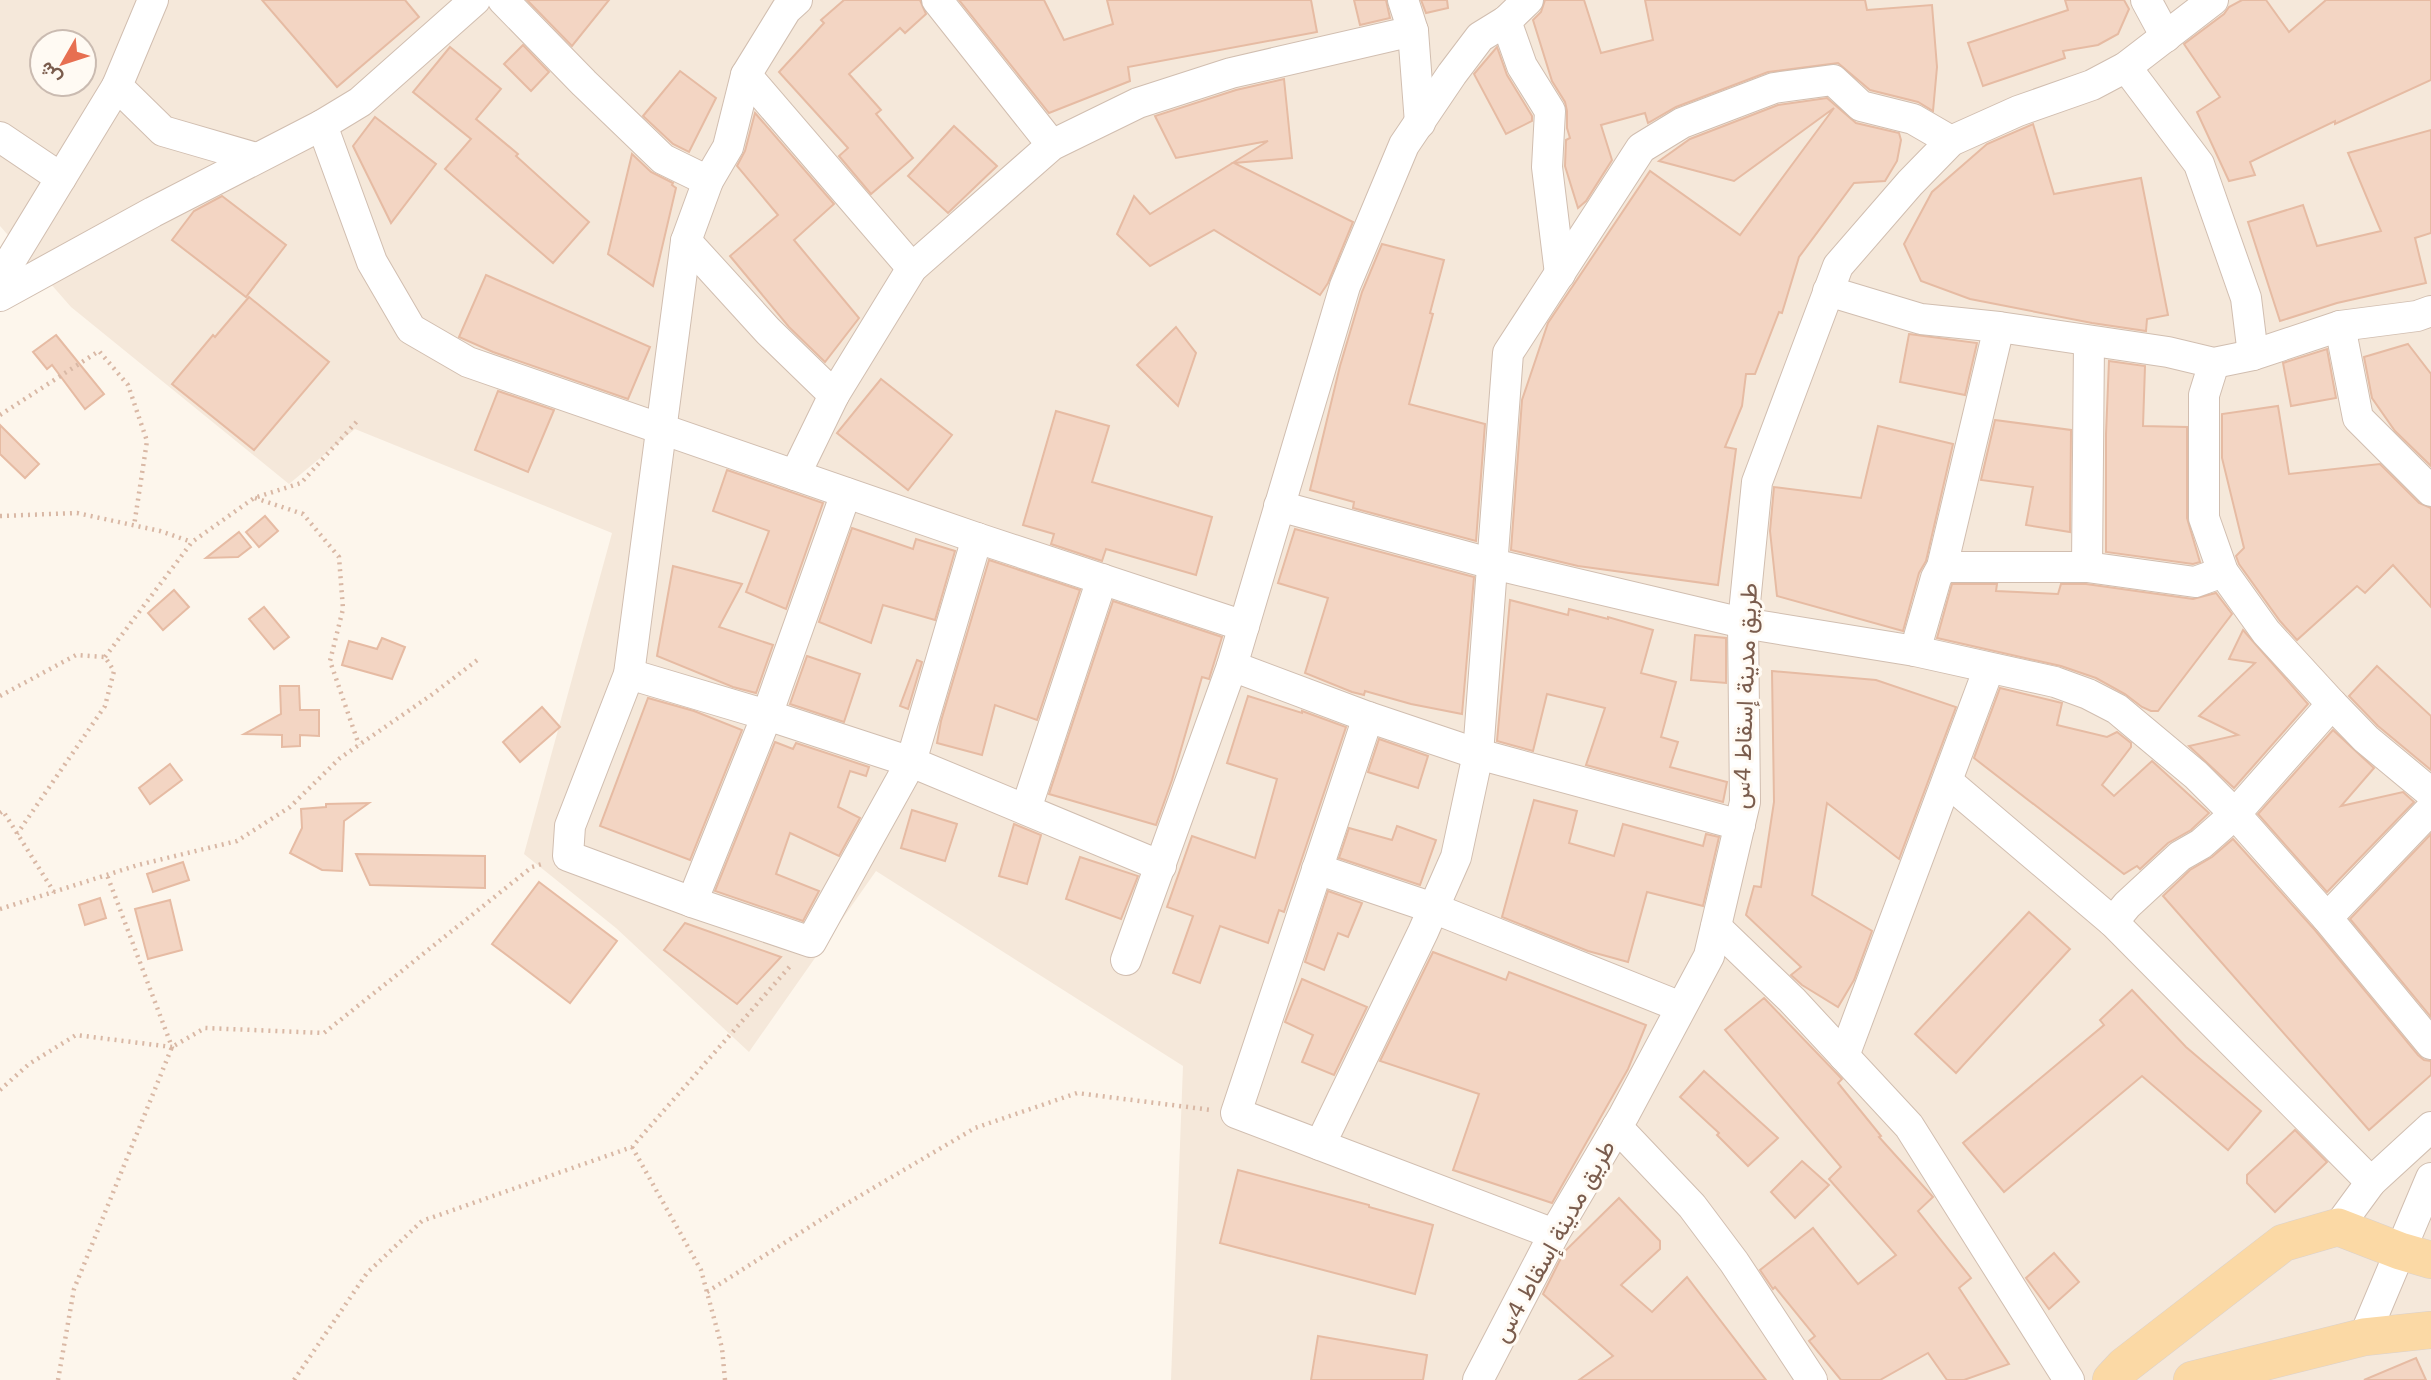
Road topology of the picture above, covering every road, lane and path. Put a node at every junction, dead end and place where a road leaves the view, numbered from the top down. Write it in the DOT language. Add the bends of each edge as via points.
graph roads {
  1 [pos="153,0"];
  2 [pos="475,0"];
  3 [pos="503,0"];
  4 [pos="797,0"];
  5 [pos="937,0"];
  6 [pos="1403,0"];
  7 [pos="1528,0"];
  8 [pos="2146,0"];
  9 [pos="2213,0"];
  10 [pos="1506,21"];
  11 [pos="1413,31"];
  12 [pos="2166,37"];
  13 [pos="2126,67"];
  14 [pos="746,75"];
  15 [pos="117,86"];
  16 [pos="1420,123"];
  17 [pos="322,125"];
  18 [pos="0,137"];
  19 [pos="1951,141"];
  20 [pos="1052,145"];
  21 [pos="256,158"];
  22 [pos="61,178"];
  23 [pos="708,181"];
  24 [pos="686,241"];
  25 [pos="912,268"];
  26 [pos="1560,274"];
  27 [pos="0,278"];
  28 [pos="1828,291"];
  29 [pos="0,296"];
  30 [pos="2431,311"];
  31 [pos="2340,326"];
  32 [pos="1999,327"];
  33 [pos="2090,341"];
  34 [pos="2253,355"];
  35 [pos="2214,363"];
  36 [pos="834,394"];
  37 [pos="0,415"];
  38 [pos="359,419"];
  39 [pos="662,429"];
  40 [pos="795,475"];
  41 [pos="2431,491"];
  42 [pos="846,493"];
  43 [pos="254,498"];
  44 [pos="1279,506"];
  45 [pos="1,514"];
  46 [pos="134,526"];
  47 [pos="977,538"];
  48 [pos="192,542"];
  49 [pos="1493,564"];
  50 [pos="1942,567"];
  51 [pos="2087,567"];
  52 [pos="2223,572"];
  53 [pos="1102,579"];
  54 [pos="1743,623"];
  55 [pos="1244,626"];
  56 [pos="1915,651"];
  57 [pos="105,657"];
  58 [pos="481,657"];
  59 [pos="1232,666"];
  60 [pos="1989,668"];
  61 [pos="629,674"];
  62 [pos="0,696"];
  63 [pos="2332,704"];
  64 [pos="766,715"];
  65 [pos="1368,717"];
  66 [pos="359,745"];
  67 [pos="1478,754"];
  68 [pos="911,762"];
  69 [pos="1948,782"];
  70 [pos="2431,793"];
  71 [pos="1026,808"];
  72 [pos="2431,809"];
  73 [pos="0,813"];
  74 [pos="2235,814"];
  75 [pos="1740,825"];
  76 [pos="17,834"];
  77 [pos="568,856"];
  78 [pos="1161,866"];
  79 [pos="1317,869"];
  80 [pos="107,875"];
  81 [pos="54,892"];
  82 [pos="692,902"];
  83 [pos="1433,908"];
  84 [pos="0,909"];
  85 [pos="2327,918"];
  86 [pos="2113,922"];
  87 [pos="1716,927"];
  88 [pos="811,942"];
  89 [pos="1126,960"];
  90 [pos="1681,1007"];
  91 [pos="2431,1044"];
  92 [pos="172,1047"];
  93 [pos="1844,1056"];
  94 [pos="0,1090"];
  95 [pos="1236,1113"];
  96 [pos="1617,1127"];
  97 [pos="2431,1127"];
  98 [pos="1320,1145"];
  99 [pos="632,1147"];
  100 [pos="2431,1178"];
  101 [pos="2371,1182"];
  102 [pos="2338,1227"];
  103 [pos="1554,1234"];
  104 [pos="2415,1255"];
  105 [pos="707,1292"];
  106 [pos="2431,1330"];
  107 [pos="2364,1337"];
  108 [pos="58,1380"];
  109 [pos="294,1380"];
  110 [pos="725,1380"];
  111 [pos="1478,1380"];
  112 [pos="1812,1380"];
  113 [pos="2069,1380"];
  114 [pos="2111,1380"];
  115 [pos="2192,1380"];
  1 -- 15 [label="street"];
  2 -- 17 [label="street" via="360,102"];
  3 -- 23 [label="street" via="663,159"];
  4 -- 14 [label="street"];
  5 -- 20 [label="street"];
  6 -- 11 [label="street"];
  7 -- 10 [label="street"];
  8 -- 12 [label="street"];
  9 -- 12 [label="street, طريق مدينة إسقاط 4س"];
  10 -- 16 [label="street" via="1480,37"];
  10 -- 26 [label="street" via="1522,66 1550,111 1547,167"];
  11 -- 16 [label="street"];
  11 -- 20 [label="street" via="1220,76 1138,103"];
  12 -- 13 [label="street, طريق مدينة إسقاط 4س"];
  13 -- 19 [label="street, طريق مدينة إسقاط 4س"];
  13 -- 34 [label="street" via="2199,164 2246,298"];
  14 -- 23 [label="street" via="728,147"];
  14 -- 25 [label="street"];
  15 -- 21 [label="street" via="163,131"];
  15 -- 22 [label="street"];
  16 -- 44 [label="street" via="1405,145 1345,286"];
  17 -- 21 [label="street"];
  17 -- 39 [label="street" via="372,262 411,329 468,362"];
  18 -- 22 [label="street"];
  19 -- 26 [label="street" via="1913,119 1861,106 1833,80 1774,88 1682,122 1641,148"];
  19 -- 28 [label="street, طريق مدينة إسقاط 4س" via="1838,266"];
  20 -- 25 [label="street"];
  21 -- 29 [label="street"];
  22 -- 27 [label="street"];
  23 -- 24 [label="street"];
  24 -- 36 [label="street" via="768,331"];
  24 -- 39 [label="street"];
  25 -- 36 [label="street"];
  26 -- 49 [label="street" via="1508,353"];
  28 -- 32 [label="street" via="1921,319"];
  28 -- 54 [label="street, طريق مدينة إسقاط 4س" via="1758,482"];
  30 -- 31 [label="street"];
  31 -- 34 [label="street"];
  31 -- 41 [label="street" via="2358,418"];
  32 -- 33 [label="street"];
  32 -- 50 [label="street"];
  33 -- 35 [label="street"];
  33 -- 51 [label="street"];
  34 -- 35 [label="street"];
  35 -- 52 [label="street" via="2204,395 2204,518"];
  36 -- 40 [label="street"];
  37 -- 46 [label="path" via="99,351 128,385 147,441"];
  38 -- 43 [label="path" via="301,483"];
  39 -- 40 [label="street"];
  39 -- 61 [label="street"];
  40 -- 42 [label="street"];
  42 -- 47 [label="street"];
  42 -- 64 [label="street"];
  43 -- 48 [label="path"];
  43 -- 66 [label="path" via="303,514 339,557 343,609 330,661"];
  44 -- 49 [label="street"];
  44 -- 55 [label="street"];
  45 -- 46 [label="path" via="77,513"];
  46 -- 48 [label="path"];
  47 -- 53 [label="street"];
  47 -- 68 [label="street"];
  48 -- 57 [label="path"];
  49 -- 54 [label="street"];
  49 -- 67 [label="street"];
  50 -- 51 [label="street"];
  50 -- 56 [label="street"];
  51 -- 52 [label="street" via="2195,582"];
  52 -- 63 [label="street" via="2266,632"];
  53 -- 55 [label="street"];
  53 -- 71 [label="street"];
  54 -- 56 [label="street"];
  54 -- 75 [label="street, طريق مدينة إسقاط 4س" via="1745,802"];
  55 -- 59 [label="street"];
  56 -- 60 [label="street"];
  57 -- 62 [label="path" via="76,655"];
  57 -- 76 [label="path" via="114,671 106,706"];
  58 -- 66 [label="path"];
  59 -- 65 [label="street"];
  59 -- 78 [label="street"];
  60 -- 69 [label="street"];
  60 -- 74 [label="street" via="2055,682 2117,709"];
  61 -- 64 [label="street"];
  61 -- 77 [label="street" via="570,826"];
  63 -- 70 [label="street"];
  63 -- 74 [label="street"];
  64 -- 68 [label="street"];
  64 -- 82 [label="street"];
  65 -- 67 [label="street"];
  65 -- 79 [label="street"];
  66 -- 80 [label="path" via="290,807 237,841"];
  67 -- 75 [label="street"];
  67 -- 83 [label="street" via="1456,857"];
  68 -- 71 [label="street"];
  68 -- 88 [label="street"];
  69 -- 86 [label="street"];
  69 -- 93 [label="street"];
  71 -- 78 [label="street"];
  72 -- 85 [label="street"];
  73 -- 76 [label="path" via="3,811"];
  74 -- 85 [label="street"];
  74 -- 86 [label="street" via="2201,844 2179,856"];
  75 -- 87 [label="street, طريق مدينة إسقاط 4س"];
  76 -- 81 [label="path"];
  77 -- 82 [label="street"];
  77 -- 92 [label="path" via="532,867 324,1032 205,1028"];
  78 -- 89 [label="street"];
  79 -- 83 [label="street"];
  79 -- 95 [label="street"];
  80 -- 81 [label="path"];
  80 -- 92 [label="path"];
  81 -- 84 [label="path"];
  82 -- 88 [label="street"];
  83 -- 90 [label="street"];
  83 -- 98 [label="street"];
  85 -- 91 [label="street"];
  86 -- 101 [label="street"];
  87 -- 90 [label="street, طريق مدينة إسقاط 4س" via="1709,956"];
  87 -- 93 [label="street"];
  88 -- 99 [label="path"];
  90 -- 96 [label="street, طريق مدينة إسقاط 4س"];
  92 -- 94 [label="path" via="76,1035 29,1064"];
  92 -- 108 [label="path" via="74,1289"];
  93 -- 113 [label="street" via="1909,1126"];
  95 -- 98 [label="street"];
  95 -- 105 [label="path" via="1077,1093 975,1128"];
  96 -- 103 [label="street, طريق مدينة إسقاط 4س"];
  96 -- 112 [label="street" via="1692,1206"];
  97 -- 101 [label="street"];
  98 -- 103 [label="street"];
  99 -- 105 [label="path" via="701,1270"];
  99 -- 109 [label="path" via="422,1221 367,1273"];
  100 -- 104 [label="street"];
  101 -- 102 [label="street"];
  102 -- 104 [label="main road"];
  102 -- 114 [label="main road" via="2283,1243"];
  103 -- 111 [label="street, طريق مدينة إسقاط 4س"];
  104 -- 107 [label="street"];
  105 -- 110 [label="path"];
  106 -- 107 [label="main road"];
  107 -- 115 [label="main road"];
}
